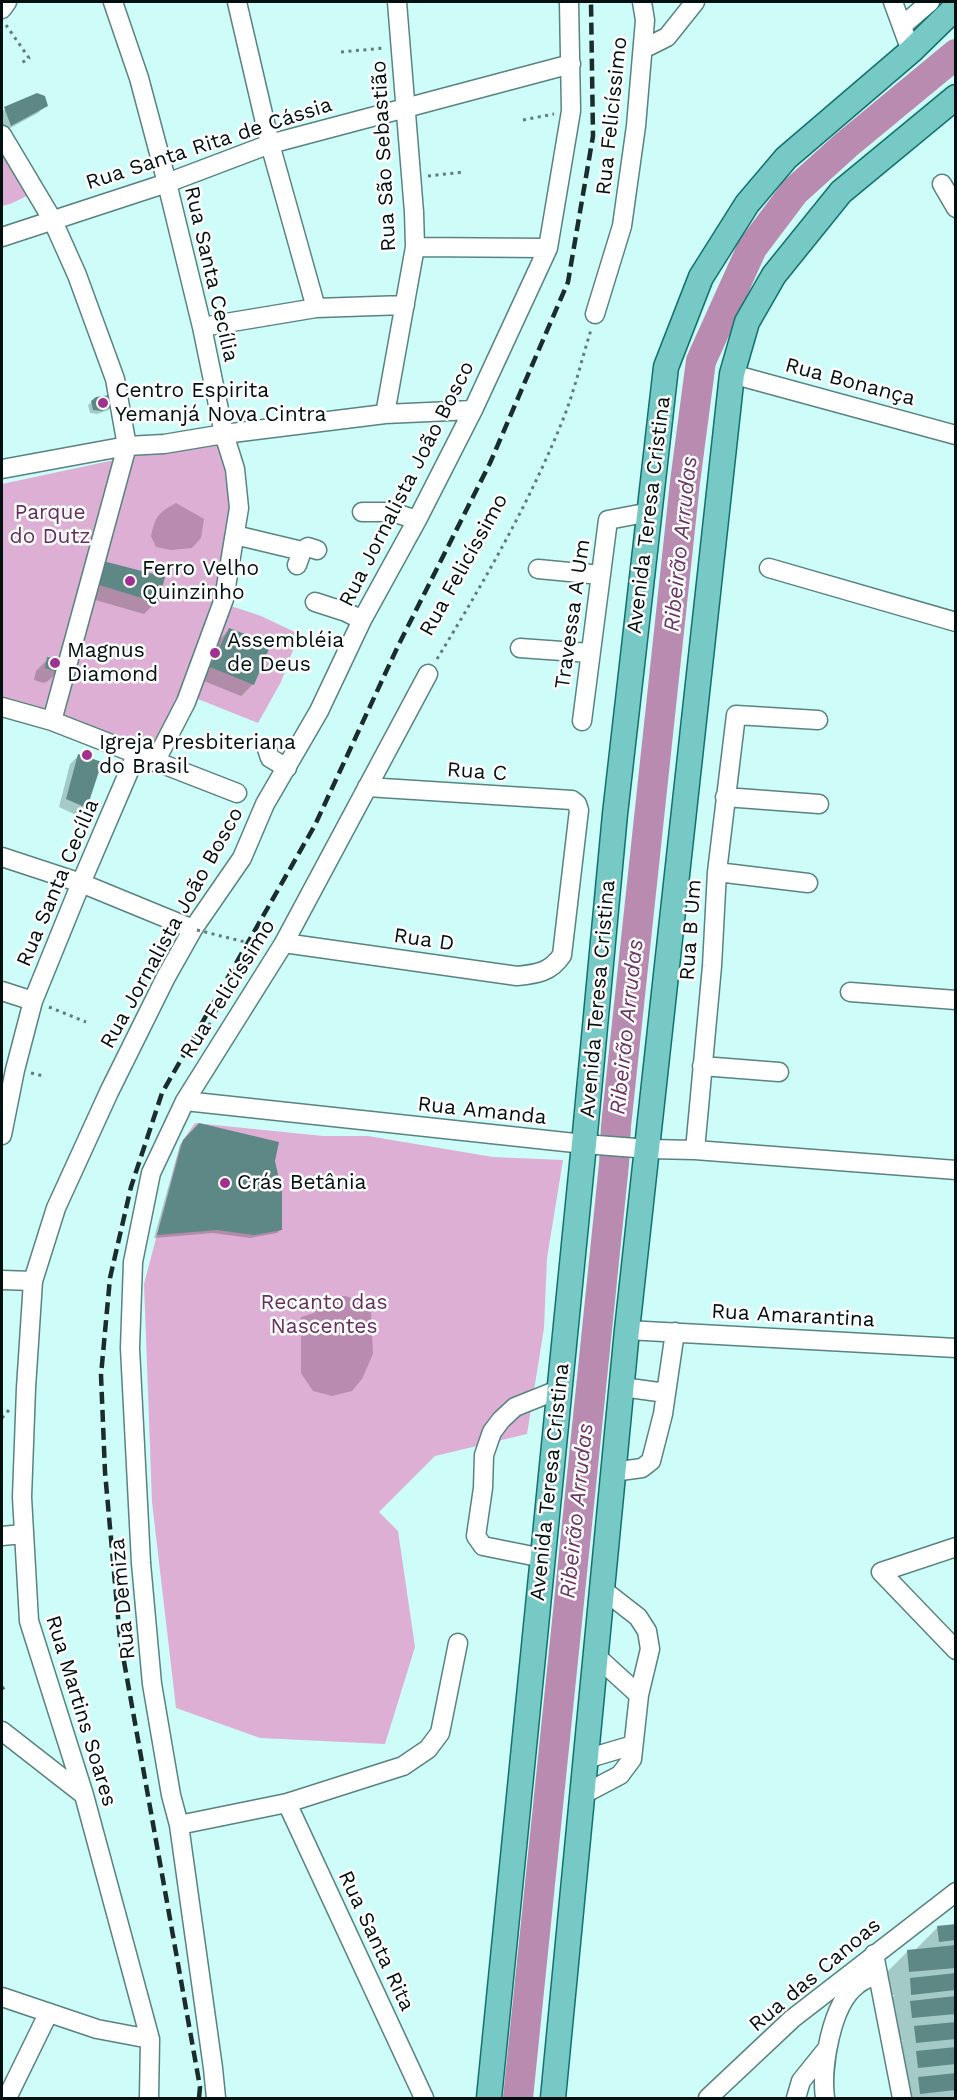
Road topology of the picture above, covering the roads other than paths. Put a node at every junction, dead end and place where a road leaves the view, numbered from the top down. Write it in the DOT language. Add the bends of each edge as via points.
graph roads {
  1 [pos="7,2"];
  2 [pos="112,2"];
  3 [pos="237,2"];
  4 [pos="397,2"];
  5 [pos="569,2"];
  6 [pos="642,2"];
  7 [pos="695,2"];
  8 [pos="893,2"];
  9 [pos="930,2"];
  10 [pos="956,7"];
  11 [pos="2,9"];
  12 [pos="902,26"];
  13 [pos="643,49"];
  14 [pos="911,51"];
  15 [pos="571,64"];
  16 [pos="956,97"];
  17 [pos="405,107"];
  18 [pos="2,135"];
  19 [pos="270,144"];
  20 [pos="167,183"];
  21 [pos="942,184"];
  22 [pos="956,208"];
  23 [pos="52,219"];
  24 [pos="2,237"];
  25 [pos="415,247"];
  26 [pos="548,248"];
  27 [pos="405,305"];
  28 [pos="316,308"];
  29 [pos="595,314"];
  30 [pos="202,327"];
  31 [pos="732,374"];
  32 [pos="473,410"];
  33 [pos="385,414"];
  34 [pos="224,434"];
  35 [pos="956,435"];
  36 [pos="127,446"];
  37 [pos="2,469"];
  38 [pos="362,512"];
  39 [pos="650,512"];
  40 [pos="417,520"];
  41 [pos="235,535"];
  42 [pos="305,555"];
  43 [pos="770,568"];
  44 [pos="538,569"];
  45 [pos="601,575"];
  46 [pos="315,602"];
  47 [pos="362,620"];
  48 [pos="956,622"];
  49 [pos="520,648"];
  50 [pos="590,653"];
  51 [pos="428,674"];
  52 [pos="2,707"];
  53 [pos="818,720"];
  54 [pos="582,721"];
  55 [pos="52,722"];
  56 [pos="267,749"];
  57 [pos="136,755"];
  58 [pos="155,762"];
  59 [pos="287,768"];
  60 [pos="367,787"];
  61 [pos="725,797"];
  62 [pos="241,799"];
  63 [pos="819,804"];
  64 [pos="2,856"];
  65 [pos="717,872"];
  66 [pos="81,883"];
  67 [pos="808,883"];
  68 [pos="195,929"];
  69 [pos="284,942"];
  70 [pos="555,966"];
  71 [pos="2,991"];
  72 [pos="850,992"];
  73 [pos="956,999"];
  74 [pos="33,1001"];
  75 [pos="702,1066"];
  76 [pos="779,1072"];
  77 [pos="6,1090"];
  78 [pos="185,1101"];
  79 [pos="2,1136"];
  80 [pos="592,1144"];
  81 [pos="641,1148"];
  82 [pos="695,1150"];
  83 [pos="956,1170"];
  84 [pos="2,1280"];
  85 [pos="33,1281"];
  86 [pos="627,1330"];
  87 [pos="675,1332"];
  88 [pos="956,1348"];
  89 [pos="622,1387"];
  90 [pos="560,1389"];
  91 [pos="666,1393"];
  92 [pos="614,1472"];
  93 [pos="23,1534"];
  94 [pos="2,1536"];
  95 [pos="956,1547"];
  96 [pos="543,1558"];
  97 [pos="602,1589"];
  98 [pos="458,1643"];
  99 [pos="956,1650"];
  100 [pos="595,1655"];
  101 [pos="639,1695"];
  102 [pos="2,1731"];
  103 [pos="633,1744"];
  104 [pos="586,1759"];
  105 [pos="84,1795"];
  106 [pos="582,1795"];
  107 [pos="287,1803"];
  108 [pos="179,1825"];
  109 [pos="956,1892"];
  110 [pos="874,1954"];
  111 [pos="878,1974"];
  112 [pos="2,1997"];
  113 [pos="48,2014"];
  114 [pos="150,2038"];
  115 [pos="826,2050"];
  116 [pos="7,2098"];
  117 [pos="149,2098"];
  118 [pos="216,2098"];
  119 [pos="424,2098"];
  120 [pos="489,2098"];
  121 [pos="553,2098"];
  122 [pos="708,2098"];
  123 [pos="796,2098"];
  124 [pos="825,2098"];
  125 [pos="902,2098"];
  1 -- 11 [label="street"];
  2 -- 20 [label="street, Rua Santa Cecília" via="139,78"];
  3 -- 19 [label="street"];
  4 -- 17 [label="street, Rua São Sebastião"];
  5 -- 15 [label="street, Rua Jornalista João Bosco"];
  6 -- 13 [label="street, Rua Felicíssimo"];
  7 -- 13 [label="street" via="667,37"];
  8 -- 12 [label="street"];
  9 -- 12 [label="street"];
  10 -- 14 [label="main road, Avenida Teresa Cristina"];
  12 -- 14 [label="street"];
  13 -- 29 [label="street, Rua Felicíssimo" via="622,226"];
  14 -- 39 [label="main road, Avenida Teresa Cristina" via="786,158 747,204 701,277 666,368"];
  15 -- 17 [label="street, Rua Santa Rita de Cássia"];
  15 -- 26 [label="street, Rua Jornalista João Bosco" via="571,111"];
  16 -- 31 [label="main road" via="842,192 774,276 747,322"];
  17 -- 19 [label="street, Rua Santa Rita de Cássia"];
  17 -- 25 [label="street, Rua São Sebastião"];
  18 -- 23 [label="street"];
  19 -- 20 [label="street, Rua Santa Rita de Cássia"];
  19 -- 28 [label="street"];
  20 -- 23 [label="street, Rua Santa Rita de Cássia"];
  20 -- 30 [label="street, Rua Santa Cecília"];
  21 -- 22 [label="street"];
  23 -- 24 [label="street, Rua Santa Rita de Cássia"];
  23 -- 36 [label="street" via="115,379"];
  25 -- 26 [label="street"];
  25 -- 27 [label="street, Rua São Sebastião"];
  26 -- 32 [label="street, Rua Jornalista João Bosco"];
  27 -- 28 [label="street"];
  27 -- 33 [label="street, Rua São Sebastião"];
  28 -- 30 [label="street"];
  30 -- 34 [label="street, Rua Santa Cecília"];
  31 -- 35 [label="street, Rua Bonança"];
  31 -- 81 [label="main road"];
  32 -- 33 [label="street"];
  32 -- 40 [label="street, Rua Jornalista João Bosco"];
  33 -- 34 [label="street"];
  34 -- 36 [label="street"];
  34 -- 41 [label="street, Rua Santa Cecília" via="235,469 239,508"];
  36 -- 37 [label="street"];
  36 -- 55 [label="street"];
  38 -- 40 [label="street" via="392,512"];
  39 -- 45 [label="street, Travessa A Um" via="608,520"];
  39 -- 80 [label="main road, Avenida Teresa Cristina" via="622,740"];
  40 -- 47 [label="street, Rua Jornalista João Bosco"];
  41 -- 42 [label="street"];
  41 -- 58 [label="street, Rua Santa Cecília" via="224,598 186,702"];
  43 -- 48 [label="street"];
  44 -- 45 [label="street"];
  45 -- 50 [label="street, Travessa A Um"];
  46 -- 47 [label="street"];
  47 -- 59 [label="street, Rua Jornalista João Bosco" via="320,711"];
  49 -- 50 [label="street"];
  50 -- 54 [label="street, Travessa A Um"];
  51 -- 60 [label="street, Rua Felicíssimo"];
  52 -- 55 [label="street"];
  53 -- 61 [label="street, Rua B Um" via="736,715"];
  55 -- 57 [label="street"];
  56 -- 59 [label="street" via="270,758"];
  57 -- 58 [label="street"];
  57 -- 66 [label="street, Rua Santa Cecília"];
  58 -- 62 [label="street"];
  59 -- 68 [label="street, Rua Jornalista João Bosco" via="242,858"];
  60 -- 69 [label="street, Rua Felicíssimo"];
  60 -- 70 [label="street, Rua C" via="572,800 577,804 562,955"];
  61 -- 63 [label="street"];
  61 -- 65 [label="street, Rua B Um"];
  64 -- 66 [label="street"];
  65 -- 67 [label="street"];
  65 -- 75 [label="street, Rua B Um"];
  66 -- 68 [label="street"];
  66 -- 74 [label="street, Rua Santa Cecília"];
  68 -- 85 [label="street, Rua Jornalista João Bosco" via="166,977 80,1152 56,1208"];
  69 -- 70 [label="street, Rua D" via="518,976 537,974"];
  69 -- 78 [label="street, Rua Felicíssimo"];
  71 -- 74 [label="street"];
  72 -- 73 [label="street"];
  74 -- 77 [label="street, Rua Santa Cecília"];
  75 -- 76 [label="street"];
  75 -- 82 [label="street, Rua B Um"];
  77 -- 79 [label="street, Rua Santa Cecília"];
  78 -- 80 [label="street, Rua Amanda"];
  78 -- 108 [label="street, Rua Demiza" via="151,1173 133,1262 130,1348 141,1563 152,1684"];
  80 -- 81 [label="street, Rua Amanda"];
  80 -- 90 [label="main road, Avenida Teresa Cristina"];
  81 -- 82 [label="street, Rua Amanda"];
  81 -- 86 [label="main road"];
  82 -- 83 [label="street, Rua Amanda"];
  84 -- 85 [label="street"];
  85 -- 93 [label="street, Rua Martins Soares"];
  86 -- 87 [label="street, Rua Amarantina"];
  86 -- 89 [label="main road"];
  87 -- 88 [label="street, Rua Amarantina"];
  87 -- 91 [label="street"];
  89 -- 91 [label="street"];
  89 -- 92 [label="main road"];
  90 -- 96 [label="main road, Avenida Teresa Cristina"];
  90 -- 96 [label="street" via="516,1407 501,1420 484,1455 476,1536 483,1546"];
  91 -- 92 [label="street" via="651,1461 642,1468"];
  92 -- 97 [label="main road"];
  93 -- 94 [label="street"];
  93 -- 105 [label="street, Rua Martins Soares" via="29,1621"];
  95 -- 99 [label="street" via="881,1572"];
  96 -- 120 [label="main road, Avenida Teresa Cristina"];
  97 -- 100 [label="main road"];
  97 -- 101 [label="street" via="638,1617 648,1630 650,1649"];
  98 -- 107 [label="street" via="440,1733 428,1749 404,1766"];
  100 -- 101 [label="street"];
  100 -- 104 [label="main road"];
  101 -- 103 [label="street"];
  102 -- 105 [label="street"];
  103 -- 104 [label="street"];
  103 -- 106 [label="street" via="632,1759 620,1775"];
  104 -- 106 [label="main road"];
  105 -- 114 [label="street, Rua Martins Soares"];
  106 -- 121 [label="main road"];
  107 -- 108 [label="street"];
  107 -- 119 [label="street, Rua Santa Rita"];
  108 -- 118 [label="street, Rua Demiza"];
  109 -- 110 [label="street, Rua das Canoas"];
  110 -- 111 [label="street"];
  110 -- 122 [label="street, Rua das Canoas" via="792,2019"];
  111 -- 115 [label="street" via="856,1985 838,2010"];
  111 -- 125 [label="street"];
  112 -- 113 [label="street"];
  113 -- 114 [label="street" via="97,2029"];
  113 -- 116 [label="street"];
  114 -- 117 [label="street, Rua Martins Soares"];
  115 -- 123 [label="street" via="801,2080"];
  115 -- 124 [label="street"];
}
